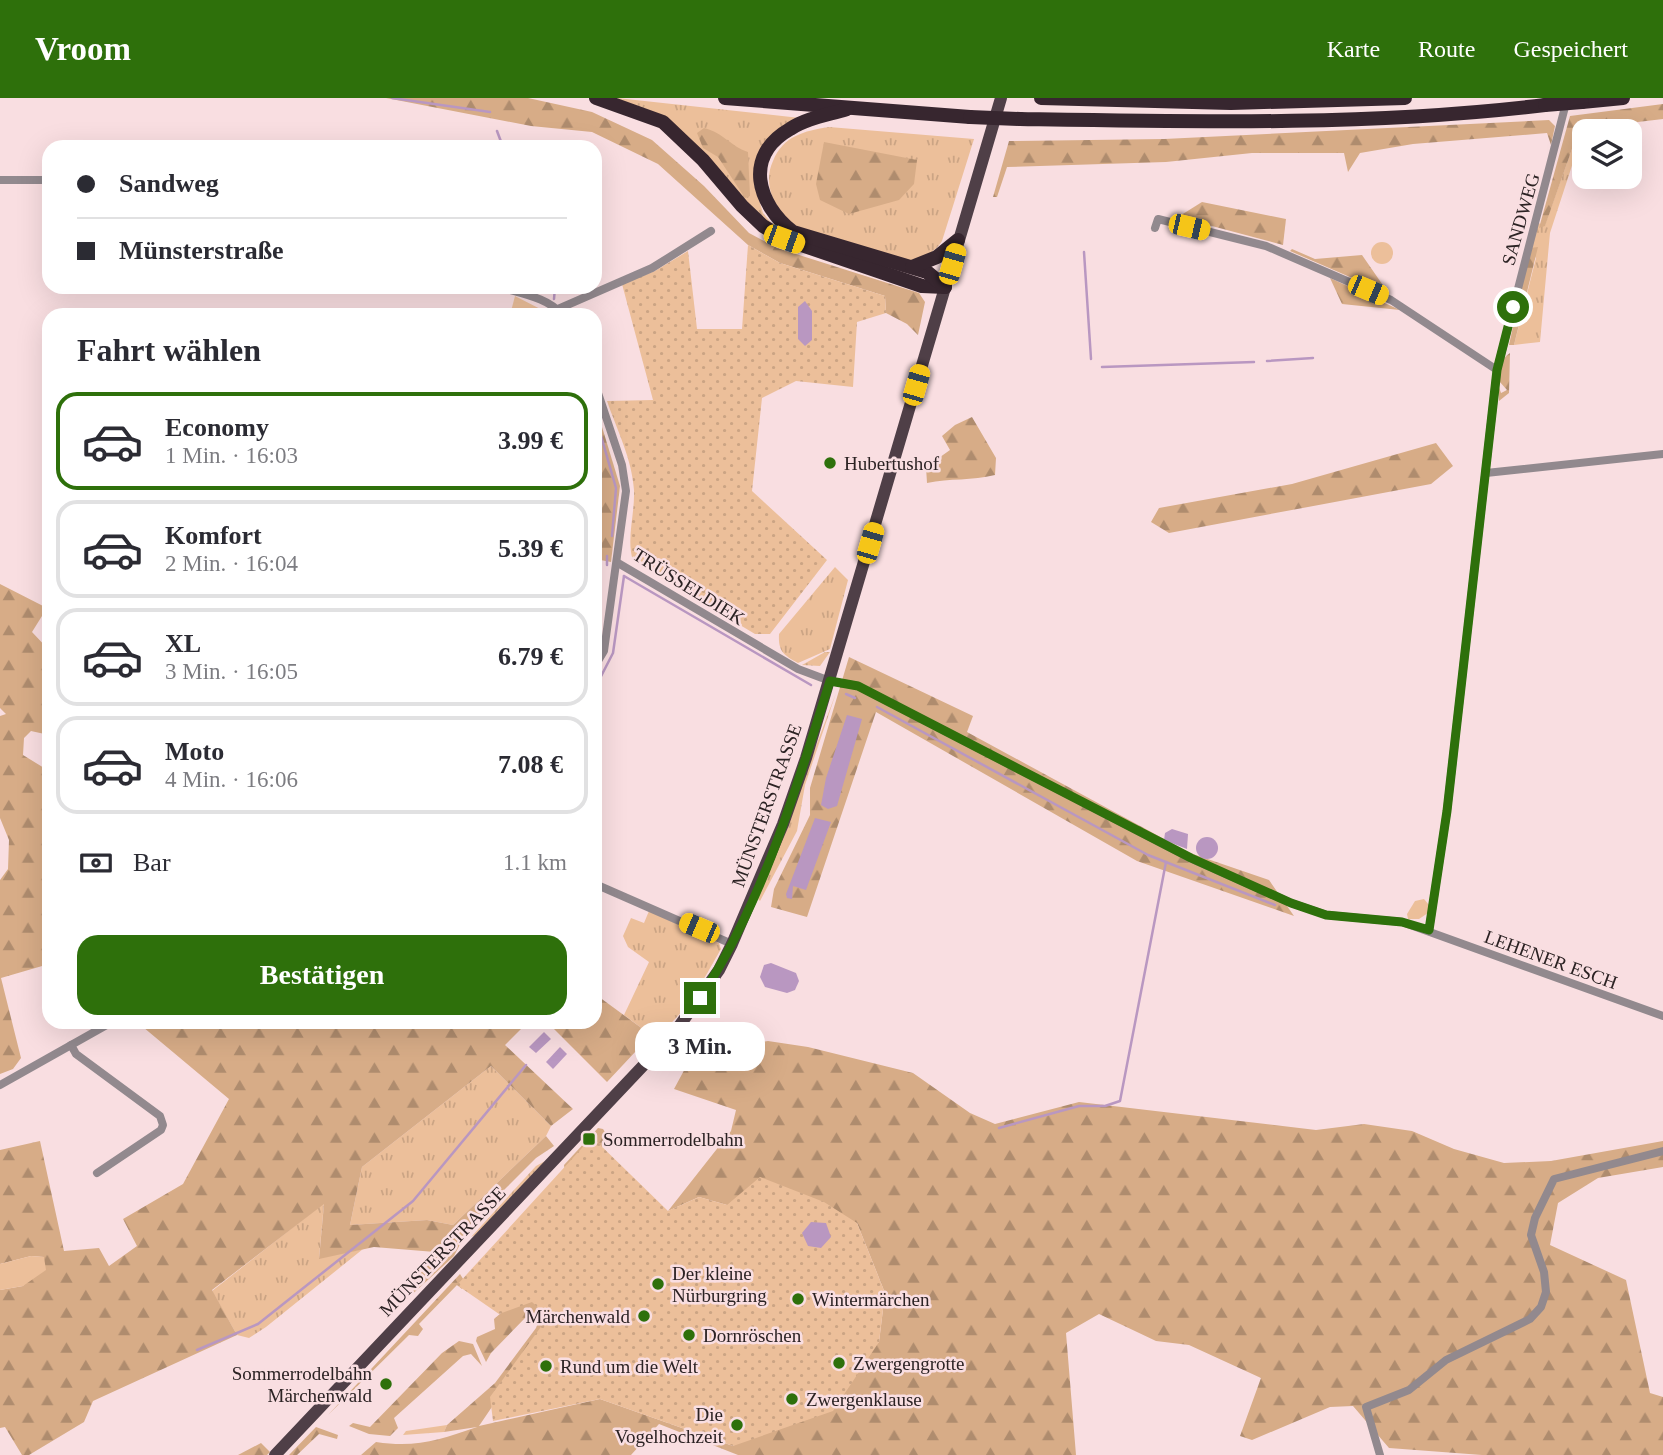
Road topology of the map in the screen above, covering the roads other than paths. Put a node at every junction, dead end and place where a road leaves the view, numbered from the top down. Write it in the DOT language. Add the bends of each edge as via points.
graph roads {
  1 [pos="596,98"];
  2 [pos="725,98"];
  3 [pos="1002,98"];
  4 [pos="1041,98"];
  5 [pos="1405,98"];
  6 [pos="1566,98"];
  7 [pos="1623,98"];
  8 [pos="1159,99"];
  9 [pos="847,109"];
  10 [pos="0,180"];
  11 [pos="42,180"];
  12 [pos="1155,228"];
  13 [pos="711,231"];
  14 [pos="958,240"];
  15 [pos="911,267"];
  16 [pos="945,287"];
  17 [pos="602,292"];
  18 [pos="517,294"];
  19 [pos="598,294"];
  20 [pos="550,308"];
  21 [pos="568,308"];
  22 [pos="1497,370"];
  23 [pos="602,405"];
  24 [pos="1663,454"];
  25 [pos="1486,473"];
  26 [pos="618,562"];
  27 [pos="602,654"];
  28 [pos="830,681"];
  29 [pos="602,887"];
  30 [pos="1429,930"];
  31 [pos="732,944"];
  32 [pos="1663,1016"];
  33 [pos="100,1029"];
  34 [pos="71,1045"];
  35 [pos="0,1085"];
  36 [pos="1663,1151"];
  37 [pos="97,1173"];
  38 [pos="275,1455"];
  39 [pos="1380,1455"];
  1 -- 16 [label="highway" via="663,122 704,160 742,206 784,239 922,286"];
  2 -- 9 [label="highway"];
  3 -- 14 [label="main road, MÜNSTERSTRASSE"];
  4 -- 8 [label="highway"];
  5 -- 8 [label="highway" via="1304,103"];
  6 -- 22 [label="street, SANDWEG"];
  7 -- 9 [label="highway, bridge" via="1306,119 1160,122"];
  9 -- 15 [label="highway" via="789,129 774,142 761,173 767,207 793,232"];
  10 -- 11 [label="street"];
  12 -- 22 [label="street" via="1158,219 1266,246 1391,300"];
  13 -- 17 [label="street" via="652,268"];
  14 -- 15 [label="highway" via="937,257"];
  14 -- 16 [label="main road, MÜNSTERSTRASSE"];
  15 -- 16 [label="highway" via="935,276"];
  16 -- 28 [label="main road, MÜNSTERSTRASSE"];
  18 -- 20 [label="street"];
  19 -- 21 [label="street"];
  22 -- 25 [label="street, SANDWEG"];
  23 -- 26 [label="street, TRÜSSELDIEK" via="626,491"];
  24 -- 25 [label="street"];
  25 -- 30 [label="street"];
  26 -- 27 [label="street"];
  26 -- 28 [label="street, TRÜSSELDIEK" via="764,651"];
  28 -- 30 [label="street, LEHENER ESCH" via="858,686 1191,858 1291,903 1326,915 1402,922"];
  28 -- 31 [label="main road, MÜNSTERSTRASSE" via="783,824"];
  29 -- 31 [label="street"];
  30 -- 32 [label="street, LEHENER ESCH"];
  31 -- 38 [label="main road, MÜNSTERSTRASSE" via="675,1032"];
  33 -- 34 [label="street"];
  34 -- 35 [label="street"];
  34 -- 37 [label="street" via="76,1054 163,1121 161,1130"];
  36 -- 39 [label="street" via="1554,1179 1531,1235 1544,1272 1546,1292 1541,1307 1530,1319 1446,1360 1409,1390 1366,1407"];
}
